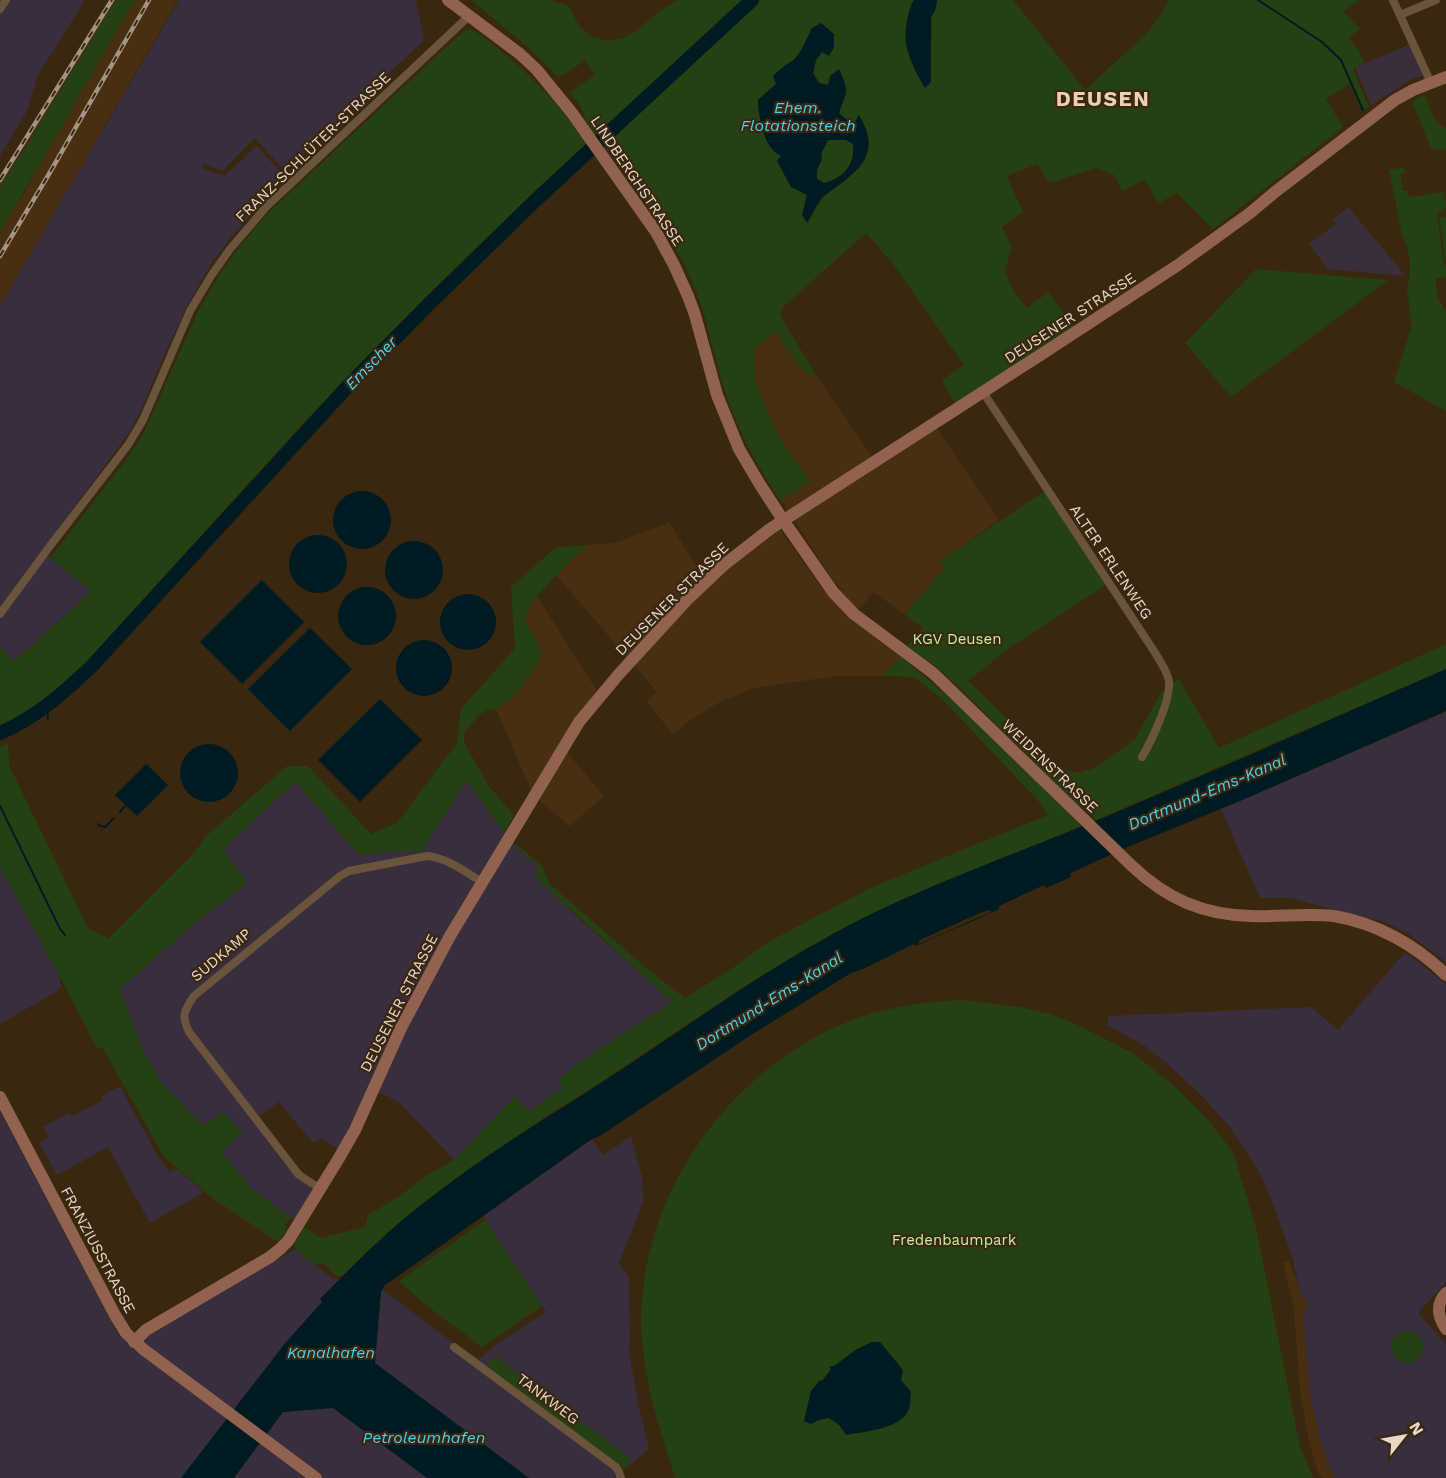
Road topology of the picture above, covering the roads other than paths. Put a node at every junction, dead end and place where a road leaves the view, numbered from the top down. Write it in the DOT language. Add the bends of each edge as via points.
graph roads {
  1 [pos="6,0"];
  2 [pos="448,0"];
  3 [pos="1393,0"];
  4 [pos="1436,0"];
  5 [pos="0,9"];
  6 [pos="1400,15"];
  7 [pos="470,16"];
  8 [pos="1446,78"];
  9 [pos="1431,83"];
  10 [pos="982,392"];
  11 [pos="783,520"];
  12 [pos="0,614"];
  13 [pos="1142,757"];
  14 [pos="482,882"];
  15 [pos="1446,975"];
  16 [pos="0,1097"];
  17 [pos="321,1189"];
  18 [pos="1446,1293"];
  19 [pos="1446,1329"];
  20 [pos="135,1342"];
  21 [pos="454,1347"];
  22 [pos="316,1478"];
  23 [pos="621,1478"];
  1 -- 5 [label="street"];
  2 -- 7 [label="street, LINDBERGHSTRASSE"];
  3 -- 6 [label="street"];
  4 -- 6 [label="street"];
  6 -- 9 [label="street"];
  7 -- 11 [label="street, LINDBERGHSTRASSE" via="520,54 543,78 656,232 695,315 717,395 733,434"];
  7 -- 12 [label="street, FRANZ-SCHLÜTER-STRASSE" via="267,206 230,249 190,311 143,420 128,445"];
  8 -- 9 [label="street, DEUSENER STRASSE"];
  9 -- 10 [label="street, DEUSENER STRASSE" via="1395,100 1210,242"];
  10 -- 11 [label="street, DEUSENER STRASSE"];
  10 -- 13 [label="street, ALTER ERLENWEG" via="1168,676 1163,710"];
  11 -- 14 [label="street, DEUSENER STRASSE" via="708,579 618,674 579,722"];
  11 -- 15 [label="street, WEIDENSTRASSE" via="849,610 933,673 1144,878 1171,897 1230,915 1316,915 1373,927 1417,950"];
  14 -- 17 [label="street, DEUSENER STRASSE" via="413,1005 355,1130"];
  14 -- 17 [label="street, SUDKAMP" via="448,862 427,856 349,871 215,978 185,1009 184,1021 189,1032 299,1175"];
  16 -- 20 [label="street, FRANZIUSSTRASSE" via="115,1315"];
  17 -- 20 [label="street, DEUSENER STRASSE" via="280,1249 146,1330"];
  18 -- 19 [label="street" via="1438,1311"];
  20 -- 22 [label="street, FRANZIUSSTRASSE"];
  21 -- 23 [label="street, TANKWEG" via="616,1467"];
}
